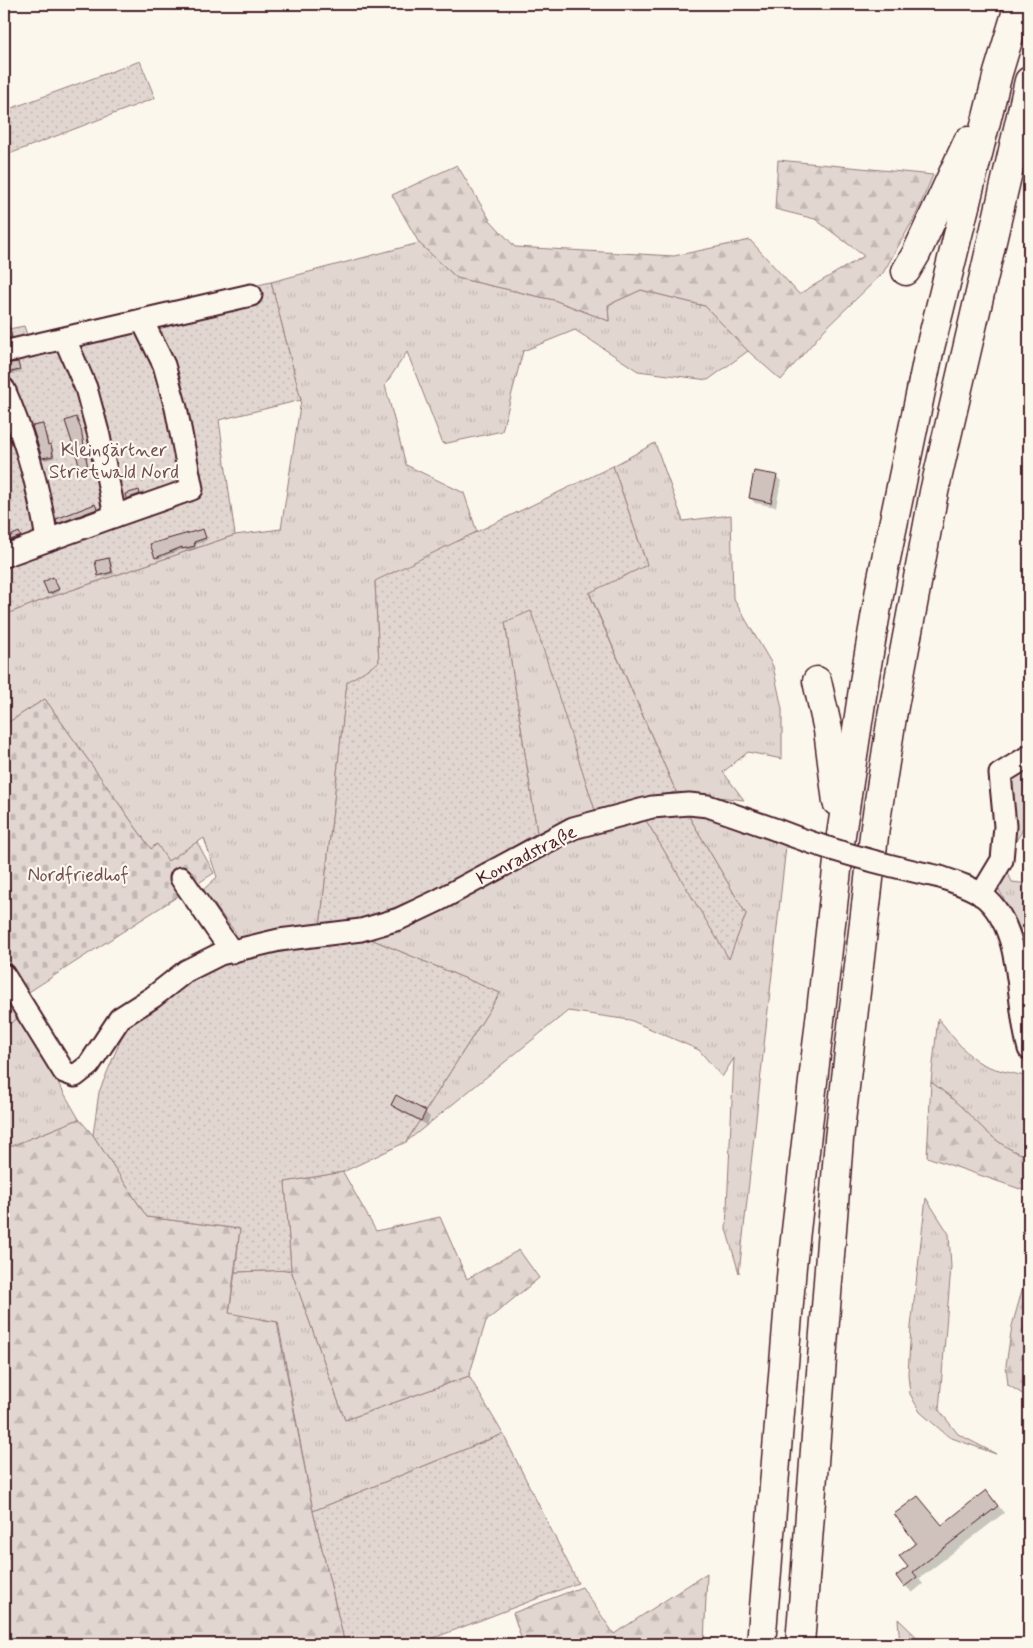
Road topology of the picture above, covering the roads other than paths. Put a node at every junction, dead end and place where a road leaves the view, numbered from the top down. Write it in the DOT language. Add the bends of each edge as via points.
graph roads {
  1 [pos="1019,4"];
  2 [pos="998,74"];
  3 [pos="1029,81"];
  4 [pos="906,271"];
  5 [pos="251,295"];
  6 [pos="142,320"];
  7 [pos="65,339"];
  8 [pos="4,352"];
  9 [pos="4,389"];
  10 [pos="115,516"];
  11 [pos="47,540"];
  12 [pos="4,556"];
  13 [pos="817,681"];
  14 [pos="1029,756"];
  15 [pos="841,835"];
  16 [pos="181,878"];
  17 [pos="981,895"];
  18 [pos="232,952"];
  19 [pos="4,975"];
  20 [pos="1029,1049"];
  21 [pos="761,1644"];
  22 [pos="800,1644"];
  1 -- 2 [label="highway"];
  2 -- 4 [label="highway"];
  2 -- 15 [label="highway" via="928,352 900,485 865,676"];
  3 -- 22 [label="highway" via="934,492 875,827 839,1140"];
  5 -- 6 [label="street"];
  6 -- 7 [label="street"];
  6 -- 10 [label="street" via="164,365 192,490"];
  7 -- 8 [label="street"];
  7 -- 10 [label="street" via="88,397"];
  9 -- 11 [label="street" via="41,501"];
  10 -- 11 [label="street"];
  11 -- 12 [label="street"];
  13 -- 15 [label="highway" via="828,730"];
  14 -- 17 [label="street" via="1000,774 1005,826 1002,860"];
  15 -- 21 [label="highway" via="792,1266"];
  16 -- 18 [label="street"];
  17 -- 18 [label="street, Konradstraße, bridge" via="940,877 836,852 708,806 689,804 652,807 573,828 399,919 361,930 279,940"];
  17 -- 20 [label="street, Konradstraße" via="1002,919 1011,943"];
  18 -- 19 [label="street, Konradstraße" via="220,954 186,971 120,1018 89,1065 76,1076 64,1072"];
}
